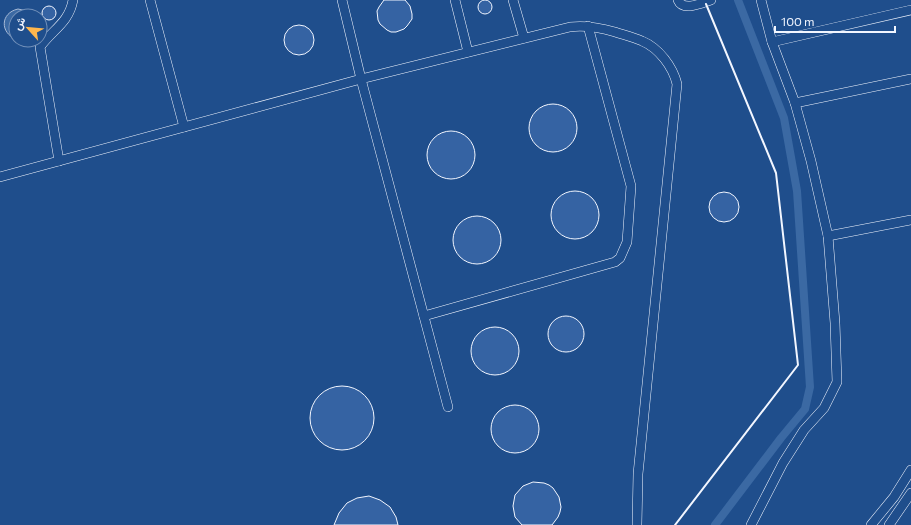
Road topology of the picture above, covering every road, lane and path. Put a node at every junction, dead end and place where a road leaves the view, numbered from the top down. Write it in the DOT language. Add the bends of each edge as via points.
graph roads {
  1 [pos="73,0"];
  2 [pos="150,0"];
  3 [pos="342,0"];
  4 [pos="455,0"];
  5 [pos="513,0"];
  6 [pos="678,0"];
  7 [pos="711,0"];
  8 [pos="761,0"];
  9 [pos="911,10"];
  10 [pos="588,26"];
  11 [pos="524,38"];
  12 [pos="772,42"];
  13 [pos="468,52"];
  14 [pos="361,79"];
  15 [pos="911,79"];
  16 [pos="795,103"];
  17 [pos="184,127"];
  18 [pos="59,161"];
  19 [pos="0,177"];
  20 [pos="911,220"];
  21 [pos="828,236"];
  22 [pos="424,316"];
  23 [pos="448,407"];
  24 [pos="911,470"];
  25 [pos="911,493"];
  26 [pos="637,525"];
  27 [pos="752,525"];
  28 [pos="871,525"];
  29 [pos="889,525"];
  1 -- 18 [label="street" via="71,10 59,28 47,37 40,47"];
  2 -- 17 [label="street"];
  3 -- 14 [label="street"];
  4 -- 13 [label="street"];
  5 -- 11 [label="street"];
  6 -- 7 [label="street" via="682,6 690,6"];
  8 -- 12 [label="street"];
  9 -- 12 [label="street"];
  10 -- 11 [label="street" via="570,27"];
  10 -- 22 [label="street" via="631,186 628,242 620,258 615,262"];
  10 -- 26 [label="street" via="643,41 661,54 675,74 678,84 638,474"];
  11 -- 13 [label="street"];
  12 -- 16 [label="street"];
  13 -- 14 [label="street"];
  14 -- 17 [label="street"];
  14 -- 22 [label="street"];
  15 -- 16 [label="street"];
  16 -- 21 [label="street"];
  17 -- 18 [label="street"];
  18 -- 19 [label="street"];
  20 -- 21 [label="street"];
  21 -- 27 [label="street" via="837,382 824,408 804,430 783,463"];
  22 -- 23 [label="street"];
  24 -- 28 [label="street" via="894,497"];
  25 -- 29 [label="street"];
}
